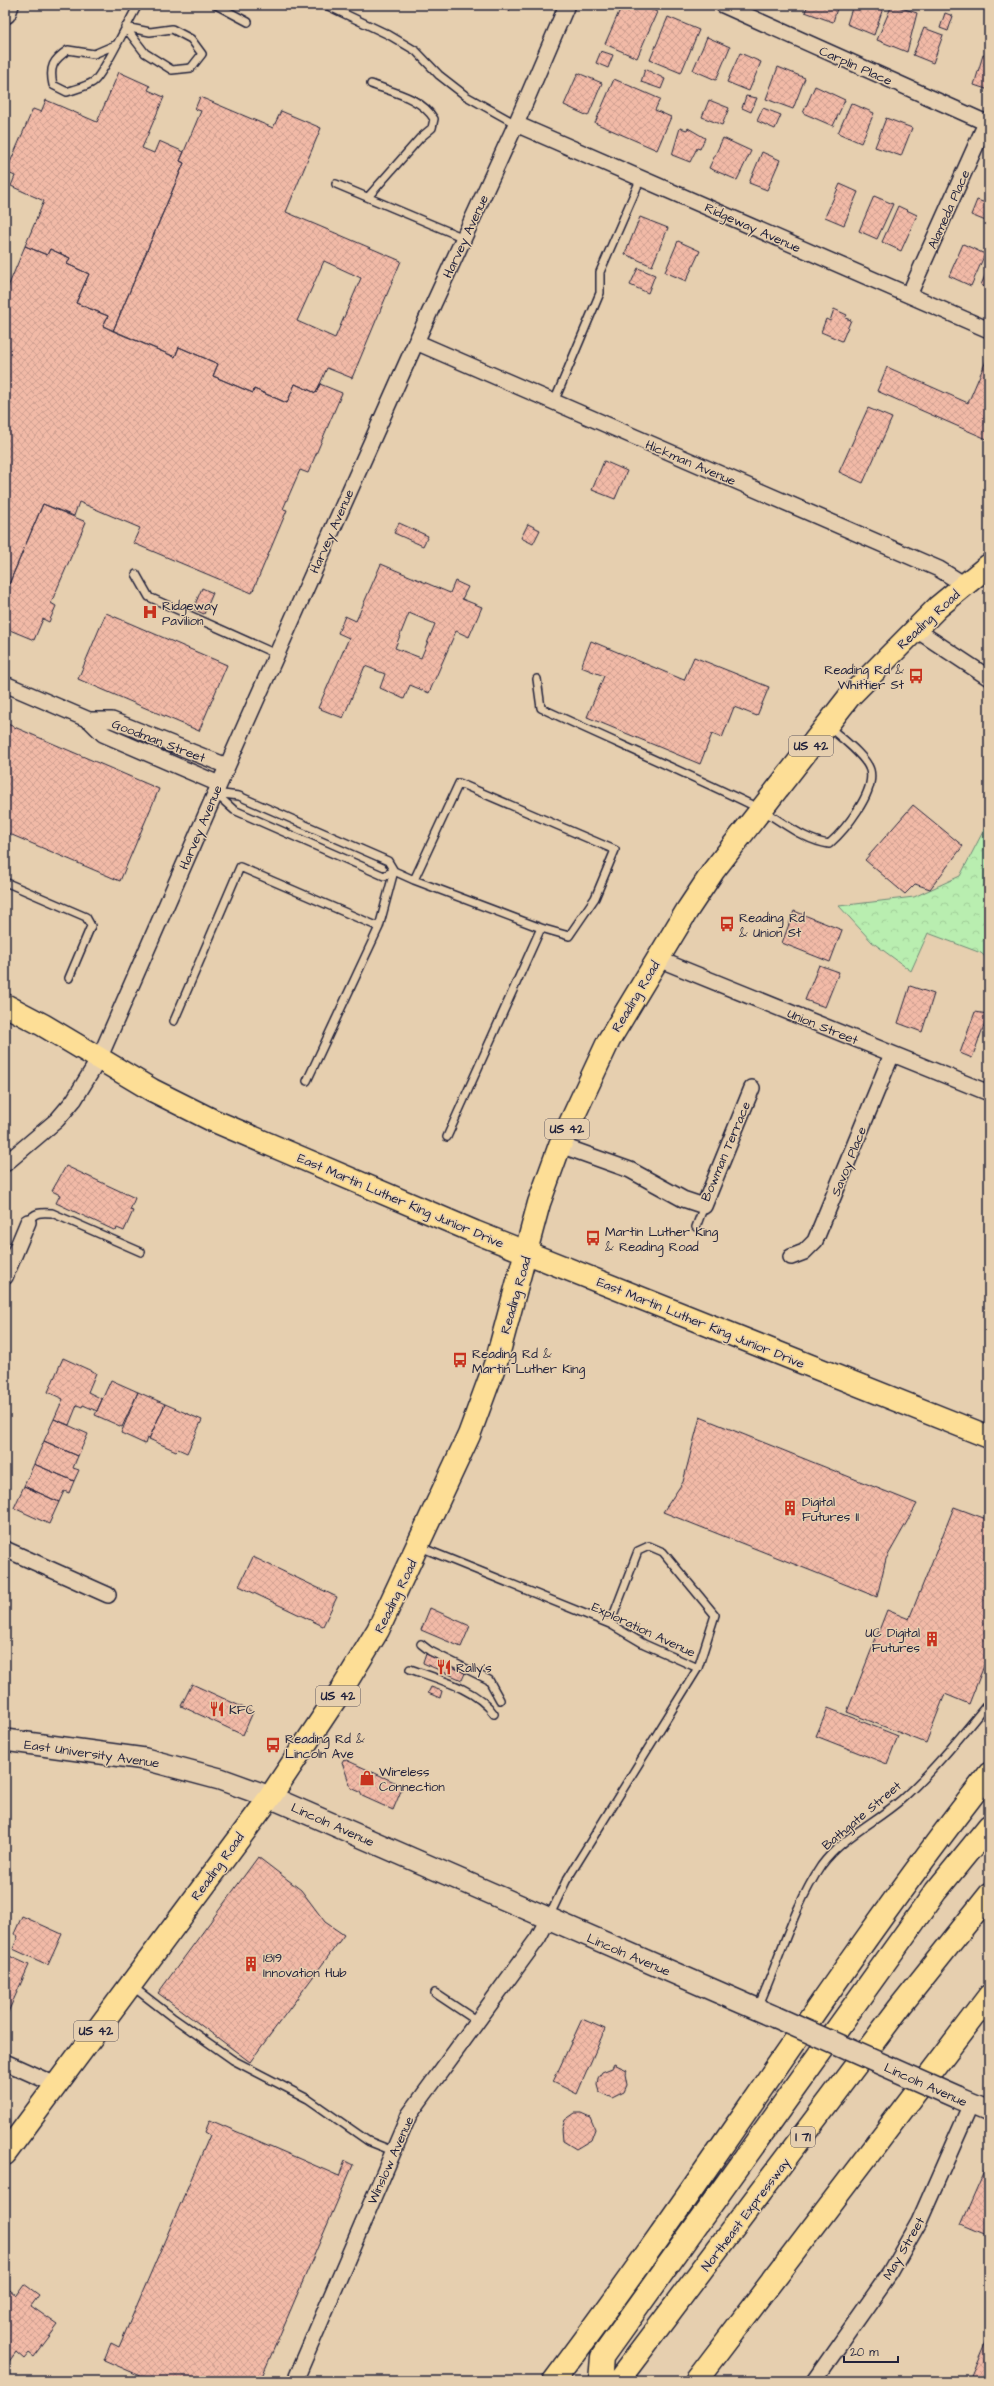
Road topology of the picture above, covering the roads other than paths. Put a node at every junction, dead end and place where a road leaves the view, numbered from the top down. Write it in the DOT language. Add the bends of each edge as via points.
graph roads {
  1 [pos="8,5"];
  2 [pos="138,5"];
  3 [pos="216,5"];
  4 [pos="326,5"];
  5 [pos="567,5"];
  6 [pos="723,5"];
  7 [pos="5,13"];
  8 [pos="248,22"];
  9 [pos="125,27"];
  10 [pos="115,45"];
  11 [pos="371,84"];
  12 [pos="988,123"];
  13 [pos="516,124"];
  14 [pos="641,178"];
  15 [pos="336,184"];
  16 [pos="368,197"];
  17 [pos="464,238"];
  18 [pos="909,295"];
  19 [pos="989,330"];
  20 [pos="416,342"];
  21 [pos="554,402"];
  22 [pos="989,564"];
  23 [pos="136,574"];
  24 [pos="965,585"];
  25 [pos="915,629"];
  26 [pos="276,654"];
  27 [pos="989,678"];
  28 [pos="537,679"];
  29 [pos="5,684"];
  30 [pos="90,720"];
  31 [pos="827,725"];
  32 [pos="227,766"];
  33 [pos="217,789"];
  34 [pos="761,810"];
  35 [pos="394,871"];
  36 [pos="414,880"];
  37 [pos="5,882"];
  38 [pos="379,927"];
  39 [pos="541,928"];
  40 [pos="658,959"];
  41 [pos="69,978"];
  42 [pos="5,1005"];
  43 [pos="174,1021"];
  44 [pos="892,1054"];
  45 [pos="99,1058"];
  46 [pos="307,1081"];
  47 [pos="752,1088"];
  48 [pos="989,1094"];
  49 [pos="446,1137"];
  50 [pos="560,1145"];
  51 [pos="5,1164"];
  52 [pos="704,1206"];
  53 [pos="28,1222"];
  54 [pos="696,1227"];
  55 [pos="141,1252"];
  56 [pos="527,1252"];
  57 [pos="790,1256"];
  58 [pos="5,1276"];
  59 [pos="989,1437"];
  60 [pos="419,1546"];
  61 [pos="5,1549"];
  62 [pos="108,1594"];
  63 [pos="610,1624"];
  64 [pos="422,1644"];
  65 [pos="698,1668"];
  66 [pos="410,1669"];
  67 [pos="500,1700"];
  68 [pos="989,1702"];
  69 [pos="494,1714"];
  70 [pos="5,1740"];
  71 [pos="989,1774"];
  72 [pos="270,1797"];
  73 [pos="989,1826"];
  74 [pos="989,1895"];
  75 [pos="548,1919"];
  76 [pos="130,1984"];
  77 [pos="435,1993"];
  78 [pos="989,1996"];
  79 [pos="766,2013"];
  80 [pos="477,2022"];
  81 [pos="5,2062"];
  82 [pos="56,2085"];
  83 [pos="973,2104"];
  84 [pos="393,2151"];
  85 [pos="5,2154"];
  86 [pos="295,2381"];
  87 [pos="554,2381"];
  88 [pos="600,2381"];
  89 [pos="618,2381"];
  90 [pos="696,2381"];
  91 [pos="814,2381"];
  1 -- 7 [label="street"];
  2 -- 9 [label="lane"];
  3 -- 8 [label="lane"];
  4 -- 13 [label="lane" via="416,51 439,75 466,96"];
  5 -- 13 [label="street, Harvey Avenue"];
  6 -- 12 [label="street, Carplin Place"];
  9 -- 9 [label="lane" via="145,53 172,70 191,68 202,54 191,39 172,29 150,32"];
  9 -- 10 [label="lane"];
  10 -- 10 [label="lane" via="94,54 68,50 57,57 50,72 52,85 67,92 94,82 107,64"];
  11 -- 16 [label="lane" via="429,109 434,119 432,128"];
  12 -- 18 [label="street, Alameda Place"];
  13 -- 14 [label="street, Ridgeway Avenue"];
  13 -- 17 [label="street, Harvey Avenue"];
  14 -- 18 [label="street, Ridgeway Avenue"];
  14 -- 21 [label="lane" via="600,272 600,293"];
  15 -- 16 [label="lane"];
  16 -- 17 [label="lane"];
  17 -- 20 [label="street, Harvey Avenue"];
  18 -- 19 [label="street, Ridgeway Avenue"];
  20 -- 21 [label="street, Hickman Avenue"];
  20 -- 26 [label="street, Harvey Avenue"];
  21 -- 24 [label="street, Hickman Avenue" via="938,569"];
  22 -- 24 [label="main road, Reading Road / US 42"];
  23 -- 26 [label="lane" via="149,597"];
  24 -- 25 [label="main road, Reading Road / US 42"];
  25 -- 27 [label="street"];
  25 -- 31 [label="main road, Reading Road / US 42" via="849,697"];
  26 -- 32 [label="street, Harvey Avenue"];
  28 -- 34 [label="lane" via="541,708"];
  29 -- 30 [label="street, Goodman Street"];
  30 -- 32 [label="street, Goodman Street" via="112,720"];
  30 -- 33 [label="street, Goodman Street" via="103,734"];
  31 -- 34 [label="main road, Reading Road / US 42"];
  31 -- 34 [label="lane" via="860,755 870,769 871,781 859,808 838,836 829,844 815,842"];
  32 -- 33 [label="street, Harvey Avenue"];
  33 -- 35 [label="lane" via="240,796 388,861"];
  33 -- 35 [label="lane" via="234,810 384,876"];
  33 -- 45 [label="street, Harvey Avenue"];
  34 -- 40 [label="main road, Reading Road / US 42" via="714,870"];
  35 -- 36 [label="lane"];
  35 -- 38 [label="lane"];
  36 -- 39 [label="lane"];
  36 -- 39 [label="lane" via="459,783 615,850 595,898 569,936"];
  37 -- 41 [label="lane" via="86,917 90,926"];
  38 -- 43 [label="lane" via="240,868"];
  38 -- 46 [label="lane"];
  39 -- 49 [label="lane"];
  40 -- 44 [label="street, Union Street"];
  40 -- 50 [label="main road, Reading Road / US 42" via="609,1040"];
  42 -- 45 [label="main road, East Martin Luther King Junior Drive"];
  44 -- 48 [label="street, Union Street"];
  44 -- 57 [label="street, Savoy Place" via="815,1242 804,1252"];
  45 -- 51 [label="street, Harvey Avenue" via="74,1100 57,1120"];
  45 -- 56 [label="main road, East Martin Luther King Junior Drive" via="152,1090 212,1120 468,1230"];
  47 -- 52 [label="street, Bowman Terrace"];
  50 -- 52 [label="street, Bowman Terrace" via="630,1170 683,1199"];
  50 -- 56 [label="main road, Reading Road / US 42" via="539,1203"];
  52 -- 54 [label="lane"];
  53 -- 55 [label="lane" via="39,1212 52,1213"];
  53 -- 58 [label="street"];
  56 -- 59 [label="main road, East Martin Luther King Junior Drive"];
  56 -- 60 [label="main road, Reading Road / US 42" via="497,1359 469,1435"];
  60 -- 63 [label="lane, Exploration Avenue"];
  60 -- 72 [label="main road, Reading Road / US 42" via="375,1637"];
  61 -- 62 [label="street"];
  63 -- 65 [label="lane, Exploration Avenue" via="644,1644"];
  63 -- 65 [label="lane" via="638,1551 649,1546 662,1552 715,1615"];
  64 -- 67 [label="lane" via="430,1651 489,1680"];
  65 -- 75 [label="lane, Exploration Avenue" via="566,1881"];
  66 -- 69 [label="lane" via="477,1697 488,1705"];
  68 -- 79 [label="lane, Bathgate Street" via="902,1799 836,1849 822,1866 808,1889"];
  70 -- 72 [label="street, East University Avenue" via="163,1763"];
  71 -- 87 [label="main road" via="937,1840"];
  72 -- 75 [label="street, Lincoln Avenue"];
  72 -- 76 [label="main road, Reading Road / US 42"];
  73 -- 88 [label="main road" via="936,1891 602,2357"];
  74 -- 89 [label="main road, Northeast Expressway / I 71" via="902,2004"];
  75 -- 79 [label="street, Lincoln Avenue"];
  75 -- 80 [label="street, Winslow Avenue" via="538,1938"];
  76 -- 82 [label="main road, Reading Road / US 42"];
  76 -- 84 [label="lane" via="233,2060 308,2099 368,2141"];
  77 -- 80 [label="lane"];
  78 -- 90 [label="main road"];
  79 -- 83 [label="street, Lincoln Avenue, bridge"];
  80 -- 84 [label="street, Winslow Avenue" via="409,2115"];
  81 -- 82 [label="street"];
  82 -- 85 [label="main road, Reading Road / US 42"];
  83 -- 91 [label="street, May Street" via="919,2222 890,2273"];
  84 -- 86 [label="street, Winslow Avenue"];
}
